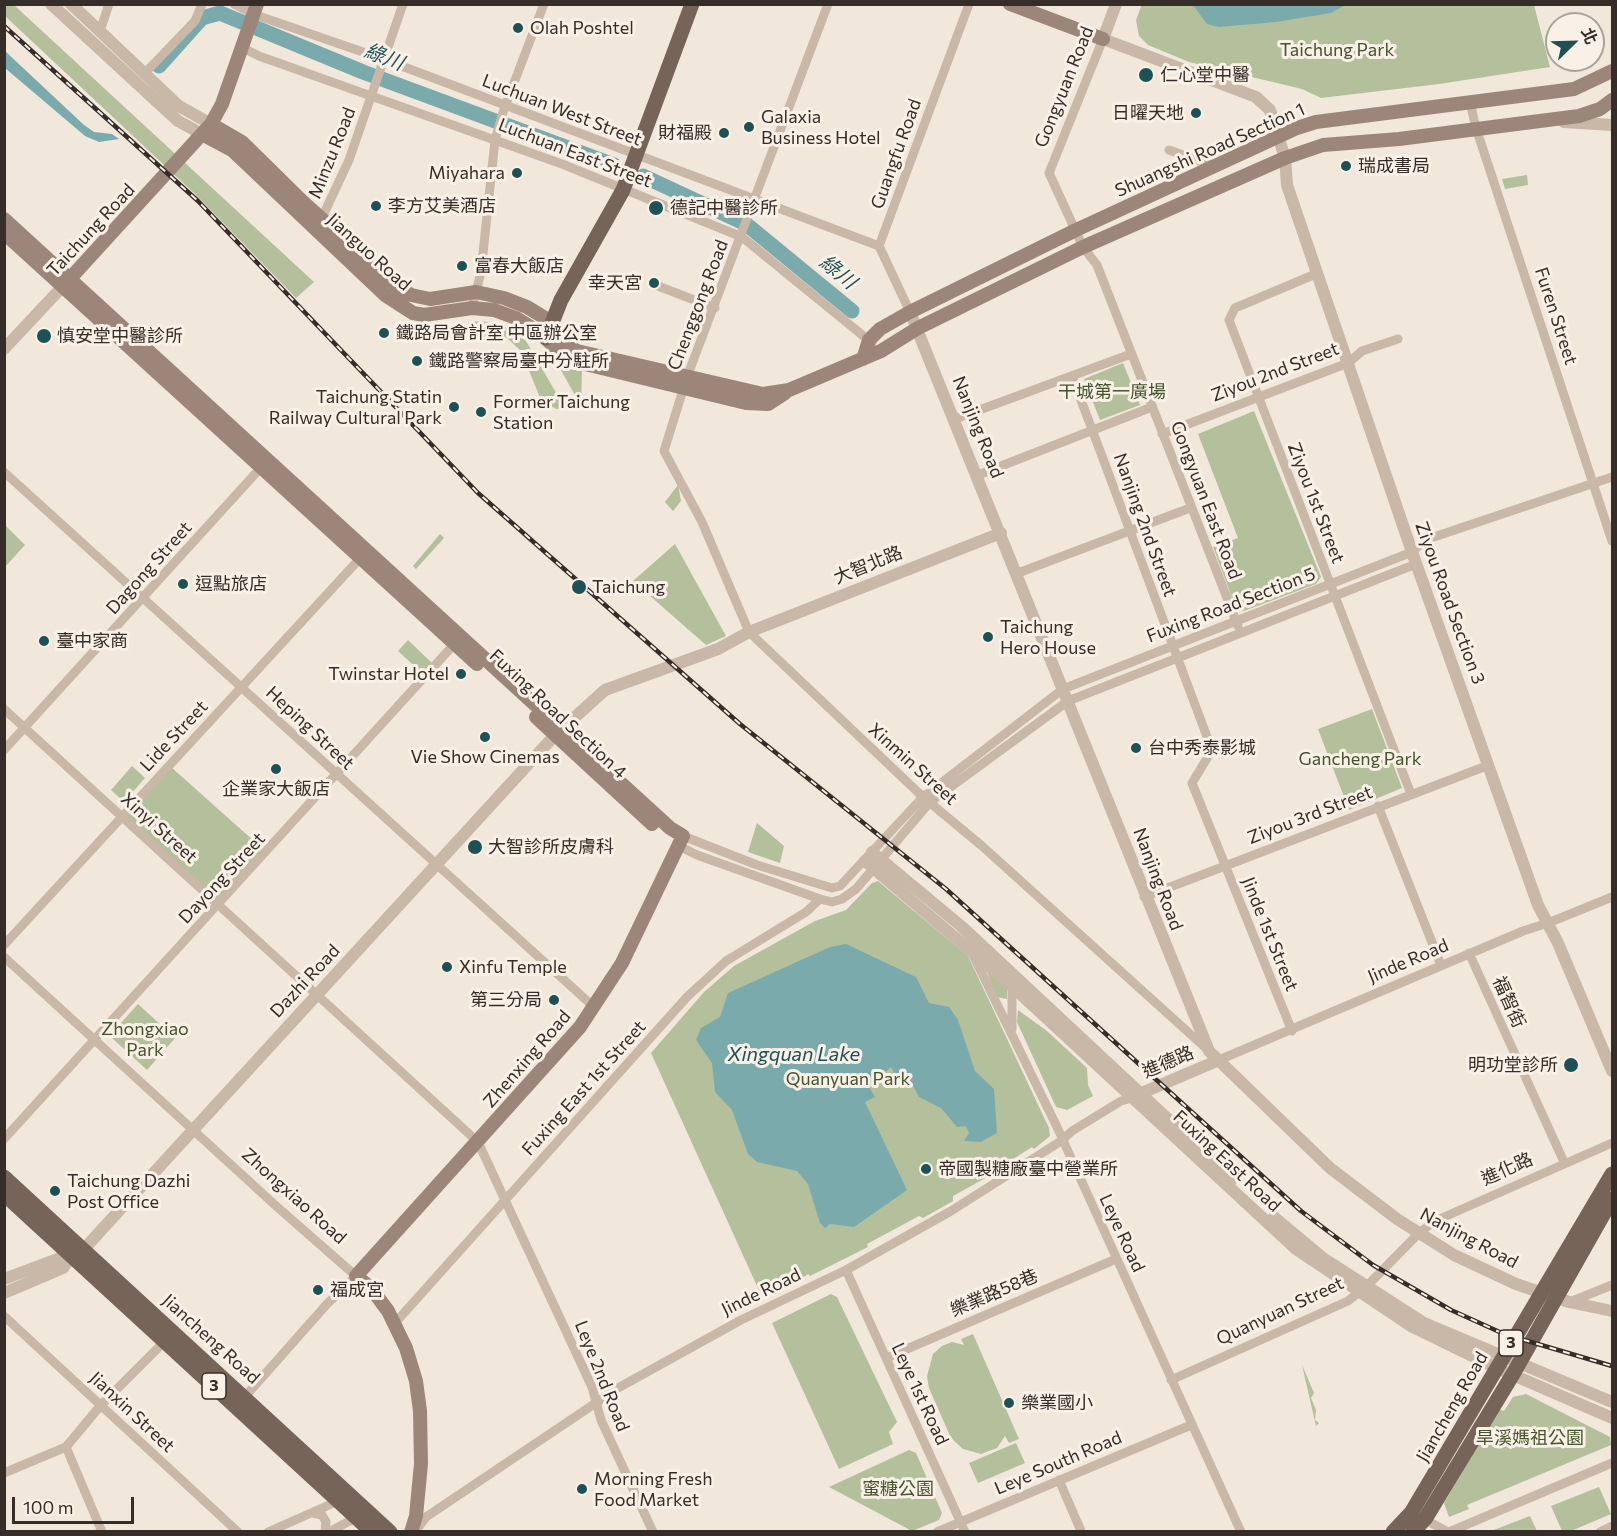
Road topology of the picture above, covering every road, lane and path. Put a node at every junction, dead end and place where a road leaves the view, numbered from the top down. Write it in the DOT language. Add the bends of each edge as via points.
graph roads {
  1 [pos="51,4"];
  2 [pos="71,4"];
  3 [pos="109,4"];
  4 [pos="202,4"];
  5 [pos="234,4"];
  6 [pos="403,4"];
  7 [pos="544,4"];
  8 [pos="692,4"];
  9 [pos="828,4"];
  10 [pos="969,4"];
  11 [pos="1010,4"];
  12 [pos="1116,4"];
  13 [pos="249,25"];
  14 [pos="100,31"];
  15 [pos="1103,39"];
  16 [pos="382,62"];
  17 [pos="1612,71"];
  18 [pos="144,74"];
  19 [pos="373,92"];
  20 [pos="1612,100"];
  21 [pos="1470,102"];
  22 [pos="504,107"];
  23 [pos="1526,120"];
  24 [pos="1612,125"];
  25 [pos="1476,128"];
  26 [pos="207,129"];
  27 [pos="496,135"];
  28 [pos="1279,138"];
  29 [pos="1169,150"];
  30 [pos="635,158"];
  31 [pos="1286,158"];
  32 [pos="1216,166"];
  33 [pos="624,188"];
  34 [pos="756,200"];
  35 [pos="4,219"];
  36 [pos="319,224"];
  37 [pos="1076,230"];
  38 [pos="4,233"];
  39 [pos="742,237"];
  40 [pos="879,246"];
  41 [pos="1083,247"];
  42 [pos="1318,273"];
  43 [pos="67,281"];
  44 [pos="658,286"];
  45 [pos="476,292"];
  46 [pos="472,308"];
  47 [pos="715,308"];
  48 [pos="910,312"];
  49 [pos="918,328"];
  50 [pos="548,331"];
  51 [pos="1398,339"];
  52 [pos="869,340"];
  53 [pos="4,349"];
  54 [pos="881,351"];
  55 [pos="1131,354"];
  56 [pos="863,359"];
  57 [pos="1348,363"];
  58 [pos="1072,376"];
  59 [pos="686,382"];
  60 [pos="1257,397"];
  61 [pos="1152,407"];
  62 [pos="955,419"];
  63 [pos="1093,429"];
  64 [pos="1162,434"];
  65 [pos="664,451"];
  66 [pos="265,463"];
  67 [pos="4,472"];
  68 [pos="978,474"];
  69 [pos="1612,477"];
  70 [pos="1593,483"];
  71 [pos="1190,508"];
  72 [pos="1129,531"];
  73 [pos="1001,533"];
  74 [pos="1612,541"];
  75 [pos="364,554"];
  76 [pos="1414,558"];
  77 [pos="1018,573"];
  78 [pos="1330,585"];
  79 [pos="1334,595"];
  80 [pos="143,599"];
  81 [pos="1236,621"];
  82 [pos="749,632"];
  83 [pos="1240,633"];
  84 [pos="458,640"];
  85 [pos="1172,645"];
  86 [pos="1176,657"];
  87 [pos="242,687"];
  88 [pos="1063,689"];
  89 [pos="1068,701"];
  90 [pos="4,708"];
  91 [pos="26,728"];
  92 [pos="558,732"];
  93 [pos="4,750"];
  94 [pos="1489,765"];
  95 [pos="337,776"];
  96 [pos="1191,783"];
  97 [pos="1411,794"];
  98 [pos="927,800"];
  99 [pos="1378,807"];
  100 [pos="123,818"];
  101 [pos="680,841"];
  102 [pos="873,860"];
  103 [pos="435,863"];
  104 [pos="1225,866"];
  105 [pos="1144,897"];
  106 [pos="1612,897"];
  107 [pos="820,899"];
  108 [pos="219,905"];
  109 [pos="1548,923"];
  110 [pos="4,945"];
  111 [pos="971,950"];
  112 [pos="1469,953"];
  113 [pos="4,957"];
  114 [pos="1441,965"];
  115 [pos="1012,973"];
  116 [pos="1012,986"];
  117 [pos="316,996"];
  118 [pos="595,1008"];
  119 [pos="1292,1031"];
  120 [pos="1012,1032"];
  121 [pos="96,1039"];
  122 [pos="1209,1051"];
  123 [pos="1219,1060"];
  124 [pos="1612,1071"];
  125 [pos="1137,1095"];
  126 [pos="192,1129"];
  127 [pos="4,1139"];
  128 [pos="478,1142"];
  129 [pos="1061,1142"];
  130 [pos="1612,1143"];
  131 [pos="1564,1162"];
  132 [pos="1612,1174"];
  133 [pos="4,1177"];
  134 [pos="4,1194"];
  135 [pos="506,1199"];
  136 [pos="1612,1199"];
  137 [pos="1419,1233"];
  138 [pos="78,1252"];
  139 [pos="1116,1259"];
  140 [pos="846,1270"];
  141 [pos="356,1276"];
  142 [pos="4,1279"];
  143 [pos="1612,1285"];
  144 [pos="1362,1289"];
  145 [pos="4,1293"];
  146 [pos="1557,1299"];
  147 [pos="1612,1311"];
  148 [pos="4,1316"];
  149 [pos="395,1323"];
  150 [pos="169,1336"];
  151 [pos="886,1358"];
  152 [pos="1500,1363"];
  153 [pos="1516,1368"];
  154 [pos="1171,1380"];
  155 [pos="241,1402"];
  156 [pos="595,1402"];
  157 [pos="1612,1402"];
  158 [pos="101,1405"];
  159 [pos="1612,1418"];
  160 [pos="1191,1425"];
  161 [pos="66,1447"];
  162 [pos="1612,1463"];
  163 [pos="4,1473"];
  164 [pos="1059,1480"];
  165 [pos="338,1501"];
  166 [pos="313,1513"];
  167 [pos="362,1514"];
  168 [pos="1418,1516"];
  169 [pos="961,1521"];
  170 [pos="1612,1526"];
  171 [pos="1081,1531"];
  172 [pos="102,1532"];
  173 [pos="238,1532"];
  174 [pos="268,1532"];
  175 [pos="327,1532"];
  176 [pos="372,1532"];
  177 [pos="390,1532"];
  178 [pos="413,1532"];
  179 [pos="653,1532"];
  180 [pos="937,1532"];
  181 [pos="965,1532"];
  182 [pos="1241,1532"];
  183 [pos="1393,1532"];
  184 [pos="1413,1532"];
  185 [pos="1448,1532"];
  186 [pos="1600,1532"];
  1 -- 26 [label="street, Jianguo Road" via="178,121"];
  2 -- 14 [label="street, Jianguo Road"];
  3 -- 14 [label="street"];
  4 -- 18 [label="street" via="195,21"];
  5 -- 13 [label="street, Luchuan West Street"];
  6 -- 16 [label="street"];
  7 -- 22 [label="street"];
  8 -- 30 [label="main road"];
  9 -- 34 [label="street, Chenggong Road"];
  10 -- 40 [label="street, Guangfu Road"];
  11 -- 15 [label="main road"];
  12 -- 15 [label="street, Gongyuan Road"];
  13 -- 16 [label="street, Luchuan West Street"];
  13 -- 19 [label="street, Luchuan East Street" via="259,56"];
  13 -- 26 [label="main road, Taichung Road" via="222,104"];
  14 -- 18 [label="street, Jianguo Road"];
  15 -- 28 [label="street, Ziyou Road Section 3" via="1260,99 1270,110"];
  15 -- 37 [label="street, Gongyuan Road" via="1049,173"];
  16 -- 19 [label="street, Minzu Road"];
  16 -- 22 [label="street, Luchuan West Street"];
  17 -- 21 [label="main road, Shuangshi Road Section 1" via="1574,89"];
  18 -- 26 [label="street, Jianguo Road"];
  19 -- 27 [label="street, Luchuan East Street"];
  19 -- 36 [label="street, Minzu Road" via="349,160"];
  20 -- 23 [label="main road, Shuangshi Road Section 1" via="1580,116"];
  21 -- 25 [label="street, Furen Street"];
  21 -- 28 [label="main road, Shuangshi Road Section 1" via="1316,122"];
  22 -- 27 [label="street"];
  22 -- 30 [label="street, Luchuan West Street"];
  23 -- 24 [label="street"];
  23 -- 25 [label="main road, Shuangshi Road Section 1"];
  25 -- 31 [label="main road, Shuangshi Road Section 1" via="1323,145"];
  25 -- 70 [label="street, Furen Street"];
  26 -- 36 [label="main road, Jianguo Road"];
  26 -- 43 [label="main road, Taichung Road"];
  27 -- 33 [label="street, Luchuan East Street"];
  27 -- 45 [label="street" via="482,272"];
  28 -- 31 [label="street, Ziyou Road Section 3"];
  28 -- 32 [label="main road, Shuangshi Road Section 1"];
  29 -- 32 [label="street"];
  30 -- 33 [label="main road"];
  30 -- 34 [label="street, Luchuan West Street"];
  31 -- 41 [label="main road, Shuangshi Road Section 1"];
  31 -- 42 [label="street, Ziyou Road Section 3" via="1287,185"];
  32 -- 37 [label="main road, Shuangshi Road Section 1"];
  33 -- 39 [label="street, Luchuan East Street"];
  33 -- 50 [label="main road"];
  34 -- 39 [label="street, Chenggong Road"];
  34 -- 40 [label="street, Luchuan West Street"];
  35 -- 43 [label="main road"];
  36 -- 45 [label="main road, Jianguo Road" via="411,295 430,299"];
  36 -- 46 [label="main road, Jianguo Road" via="385,295 413,313 436,315"];
  37 -- 41 [label="street, Gongyuan Road"];
  37 -- 48 [label="main road, Shuangshi Road Section 1"];
  38 -- 43 [label="main road"];
  39 -- 47 [label="street, Chenggong Road"];
  39 -- 52 [label="street, Luchuan East Street"];
  40 -- 48 [label="street"];
  41 -- 49 [label="main road, Shuangshi Road Section 1"];
  41 -- 55 [label="street, Gongyuan East Road" via="1097,265"];
  42 -- 57 [label="street, Ziyou Road Section 3"];
  42 -- 60 [label="street, Ziyou 1st Street" via="1234,308 1229,314"];
  43 -- 53 [label="street, Taichung Road"];
  43 -- 66 [label="main road, Fuxing Road Section 4"];
  44 -- 47 [label="street"];
  45 -- 46 [label="street"];
  45 -- 50 [label="main road, Jianguo Road" via="517,302"];
  46 -- 50 [label="main road, Jianguo Road" via="505,313"];
  47 -- 59 [label="street, Chenggong Road"];
  48 -- 49 [label="street, Nanjing Road"];
  48 -- 52 [label="main road"];
  49 -- 54 [label="main road, Shuangshi Road Section 1"];
  49 -- 62 [label="street, Nanjing Road"];
  50 -- 59 [label="main road, Jianguo Road" via="577,351"];
  51 -- 57 [label="street, Ziyou 2nd Street" via="1362,351"];
  52 -- 54 [label="street, Luchuan East Street"];
  52 -- 56 [label="main road"];
  54 -- 56 [label="main road, Jianguo Road"];
  55 -- 58 [label="street"];
  55 -- 61 [label="street, Gongyuan East Road"];
  56 -- 59 [label="main road, Jianguo Road" via="766,399"];
  57 -- 60 [label="street, Ziyou 2nd Street"];
  57 -- 76 [label="street, Ziyou Road Section 3"];
  58 -- 62 [label="street"];
  58 -- 63 [label="street, Nanjing 2nd Street"];
  59 -- 65 [label="street, Chenggong Road"];
  60 -- 64 [label="street, Ziyou 2nd Street"];
  60 -- 78 [label="street, Ziyou 1st Street"];
  61 -- 63 [label="street"];
  61 -- 64 [label="street, Gongyuan East Road"];
  62 -- 68 [label="street, Nanjing Road"];
  63 -- 68 [label="street"];
  63 -- 72 [label="street, Nanjing 2nd Street"];
  64 -- 71 [label="street, Gongyuan East Road"];
  65 -- 82 [label="street, Xinmin Street" via="702,522"];
  66 -- 75 [label="main road, Fuxing Road Section 4"];
  66 -- 80 [label="street, Dagong Street"];
  67 -- 80 [label="street, Heping Street"];
  68 -- 73 [label="street, Nanjing Road"];
  69 -- 70 [label="street, Fuxing Road Section 5"];
  70 -- 74 [label="street, Furen Street"];
  70 -- 76 [label="street, Fuxing Road Section 5" via="1425,540"];
  71 -- 72 [label="street"];
  71 -- 81 [label="street, Gongyuan East Road"];
  72 -- 77 [label="street"];
  72 -- 85 [label="street, Nanjing 2nd Street"];
  73 -- 77 [label="street, Nanjing Road"];
  73 -- 82 [label="street, 大智北路"];
  75 -- 84 [label="main road, Fuxing Road Section 4"];
  75 -- 87 [label="street, Lide Street"];
  76 -- 78 [label="street, Fuxing Road Section 5"];
  76 -- 79 [label="street, Fuxing Road Section 5"];
  76 -- 94 [label="street, Ziyou Road Section 3"];
  77 -- 88 [label="street, Nanjing Road"];
  78 -- 79 [label="street, Ziyou 1st Street"];
  78 -- 81 [label="street, Fuxing Road Section 5"];
  79 -- 83 [label="street, Fuxing Road Section 5"];
  79 -- 97 [label="street, Ziyou 1st Street"];
  80 -- 87 [label="street, Heping Street"];
  80 -- 91 [label="street, Dagong Street"];
  81 -- 83 [label="street, Gongyuan East Road"];
  81 -- 85 [label="street, Fuxing Road Section 5"];
  82 -- 92 [label="street, 大智北路" via="718,649 609,687"];
  82 -- 98 [label="street, Xinmin Street"];
  83 -- 86 [label="street, Fuxing Road Section 5"];
  84 -- 92 [label="main road, Fuxing Road Section 4"];
  84 -- 95 [label="street, Dayong Street"];
  85 -- 86 [label="street, Nanjing 2nd Street"];
  85 -- 88 [label="street, Fuxing Road Section 5"];
  86 -- 89 [label="street, Fuxing Road Section 5"];
  86 -- 96 [label="street, Nanjing 2nd Street" via="1212,750"];
  87 -- 95 [label="street, Heping Street"];
  87 -- 100 [label="street, Lide Street"];
  88 -- 89 [label="street, Nanjing Road"];
  88 -- 98 [label="street, Fuxing Road Section 4"];
  89 -- 98 [label="street, Fuxing Road Section 4"];
  89 -- 105 [label="street, Nanjing Road"];
  90 -- 91 [label="street, Xinyi Street"];
  91 -- 93 [label="street, Dagong Street"];
  91 -- 100 [label="street, Xinyi Street"];
  92 -- 101 [label="main road, Fuxing Road Section 4" via="670,828"];
  92 -- 103 [label="street, Dazhi Road"];
  94 -- 97 [label="street, Ziyou 3rd Street"];
  94 -- 109 [label="street, Ziyou Road Section 3" via="1538,905"];
  95 -- 103 [label="street, Heping Street"];
  95 -- 108 [label="street, Dayong Street"];
  96 -- 104 [label="street, Jinde 1st Street"];
  97 -- 99 [label="street, Ziyou 3rd Street"];
  98 -- 102 [label="street, Fuxing Road Section 4"];
  98 -- 122 [label="street, Xinmin Street"];
  99 -- 104 [label="street, Ziyou 3rd Street"];
  99 -- 114 [label="street"];
  100 -- 108 [label="street, Xinyi Street"];
  100 -- 110 [label="street, Lide Street"];
  101 -- 102 [label="street, Fuxing Road Section 4" via="832,888"];
  101 -- 107 [label="street, Fuxing Road Section 4" via="696,855"];
  101 -- 118 [label="main road, Zhenxing Road" via="622,963"];
  102 -- 107 [label="street, Fuxing Road Section 4" via="846,897 832,902"];
  102 -- 111 [label="street, Fuxing East Road"];
  102 -- 115 [label="street, Fuxing East Road" via="940,907"];
  103 -- 117 [label="street, Dazhi Road"];
  103 -- 118 [label="street, Heping Street"];
  104 -- 105 [label="street, Ziyou 3rd Street"];
  104 -- 119 [label="street, Jinde 1st Street"];
  105 -- 122 [label="street, Nanjing Road"];
  106 -- 109 [label="street, Jinde Road"];
  107 -- 135 [label="street, Fuxing East 1st Street" via="711,974"];
  108 -- 117 [label="street, Xinyi Street"];
  108 -- 121 [label="street, Dayong Street"];
  109 -- 112 [label="street, Jinde Road"];
  109 -- 124 [label="street, Ziyou Road Section 3"];
  111 -- 116 [label="street, Fuxing East Road"];
  111 -- 120 [label="street, Leye Road" via="993,1001"];
  112 -- 114 [label="street, Jinde Road"];
  112 -- 131 [label="street, 福智街"];
  113 -- 121 [label="street, Zhongxiao Road"];
  114 -- 119 [label="street, Jinde Road"];
  115 -- 116 [label="street"];
  115 -- 125 [label="street, Fuxing East Road"];
  116 -- 120 [label="street"];
  116 -- 125 [label="street, Fuxing East Road"];
  117 -- 126 [label="street, Dazhi Road"];
  117 -- 128 [label="street, Xinyi Street"];
  118 -- 128 [label="main road, Zhenxing Road"];
  119 -- 123 [label="street, Jinde Road"];
  120 -- 129 [label="street, Leye Road"];
  121 -- 126 [label="street, Zhongxiao Road"];
  121 -- 127 [label="street, Dayong Street"];
  122 -- 123 [label="street, Nanjing Road"];
  123 -- 125 [label="street, 進德路"];
  123 -- 137 [label="street, Nanjing Road" via="1330,1168"];
  125 -- 129 [label="street, Jinde Road" via="1072,1131"];
  125 -- 144 [label="street, Fuxing East Road" via="1296,1249"];
  126 -- 138 [label="street, Dazhi Road"];
  126 -- 141 [label="street, Zhongxiao Road"];
  128 -- 135 [label="street, Leye 2nd Road"];
  128 -- 141 [label="main road, Zhenxing Road"];
  129 -- 139 [label="street, Leye Road"];
  129 -- 140 [label="street, Jinde Road" via="951,1211"];
  130 -- 131 [label="street, 進化路"];
  131 -- 137 [label="street, 進化路" via="1443,1216"];
  132 -- 146 [label="main road, Jiancheng Road / 3"];
  133 -- 138 [label="main road, Jiancheng Road / 3"];
  134 -- 138 [label="main road, Jiancheng Road / 3"];
  135 -- 149 [label="street, Fuxing East 1st Street"];
  135 -- 156 [label="street, Leye 2nd Road" via="592,1387"];
  136 -- 146 [label="main road, Jiancheng Road / 3"];
  137 -- 144 [label="street, Quanyuan Street"];
  137 -- 146 [label="street, Nanjing Road" via="1464,1260"];
  138 -- 142 [label="street"];
  138 -- 145 [label="street, Dazhi Road" via="63,1268"];
  138 -- 150 [label="main road, Jiancheng Road / 3"];
  139 -- 151 [label="street, 樂業路58巷"];
  139 -- 154 [label="street, Leye Road"];
  140 -- 151 [label="street, Leye 1st Road"];
  140 -- 156 [label="street, Jinde Road" via="730,1326"];
  141 -- 149 [label="main road, Zhongxiao Road" via="379,1297"];
  141 -- 155 [label="street"];
  143 -- 146 [label="street"];
  144 -- 152 [label="street, Fuxing East Road"];
  144 -- 154 [label="street, Quanyuan Street" via="1343,1304"];
  146 -- 147 [label="street, Nanjing Road"];
  146 -- 152 [label="main road, Jiancheng Road / 3"];
  146 -- 153 [label="main road, Jiancheng Road / 3"];
  148 -- 158 [label="street, Jianxin Street"];
  149 -- 178 [label="main road, Zhongxiao Road" via="411,1362 420,1411 419,1484"];
  150 -- 155 [label="main road, Jiancheng Road / 3"];
  150 -- 158 [label="street"];
  151 -- 169 [label="street, Leye 1st Road"];
  152 -- 153 [label="street, Fuxing East Road"];
  152 -- 168 [label="main road, Jiancheng Road / 3"];
  153 -- 157 [label="street, Fuxing East Road"];
  153 -- 159 [label="street, Fuxing East Road"];
  153 -- 168 [label="main road, Jiancheng Road / 3"];
  154 -- 160 [label="street, Leye Road"];
  155 -- 165 [label="main road, Jiancheng Road / 3"];
  155 -- 167 [label="main road, Jiancheng Road / 3"];
  156 -- 178 [label="street, Jinde Road" via="426,1517"];
  156 -- 179 [label="street, Leye 2nd Road"];
  158 -- 161 [label="street"];
  158 -- 173 [label="street, Jianxin Street"];
  160 -- 164 [label="street, Leye South Road"];
  160 -- 182 [label="street, Leye Road"];
  161 -- 163 [label="street"];
  161 -- 172 [label="street"];
  162 -- 185 [label="street"];
  164 -- 169 [label="street, Leye South Road"];
  164 -- 171 [label="street"];
  165 -- 166 [label="street"];
  165 -- 167 [label="main road, Jiancheng Road / 3"];
  166 -- 174 [label="street"];
  166 -- 175 [label="street" via="322,1515"];
  167 -- 175 [label="street"];
  167 -- 176 [label="main road, Jiancheng Road / 3"];
  167 -- 177 [label="main road, Jiancheng Road / 3"];
  168 -- 183 [label="main road, Jiancheng Road / 3"];
  168 -- 184 [label="main road, Jiancheng Road / 3"];
  168 -- 185 [label="street"];
  169 -- 180 [label="street, Leye South Road"];
  169 -- 181 [label="street, Leye 1st Road"];
  170 -- 186 [label="street"];
}
